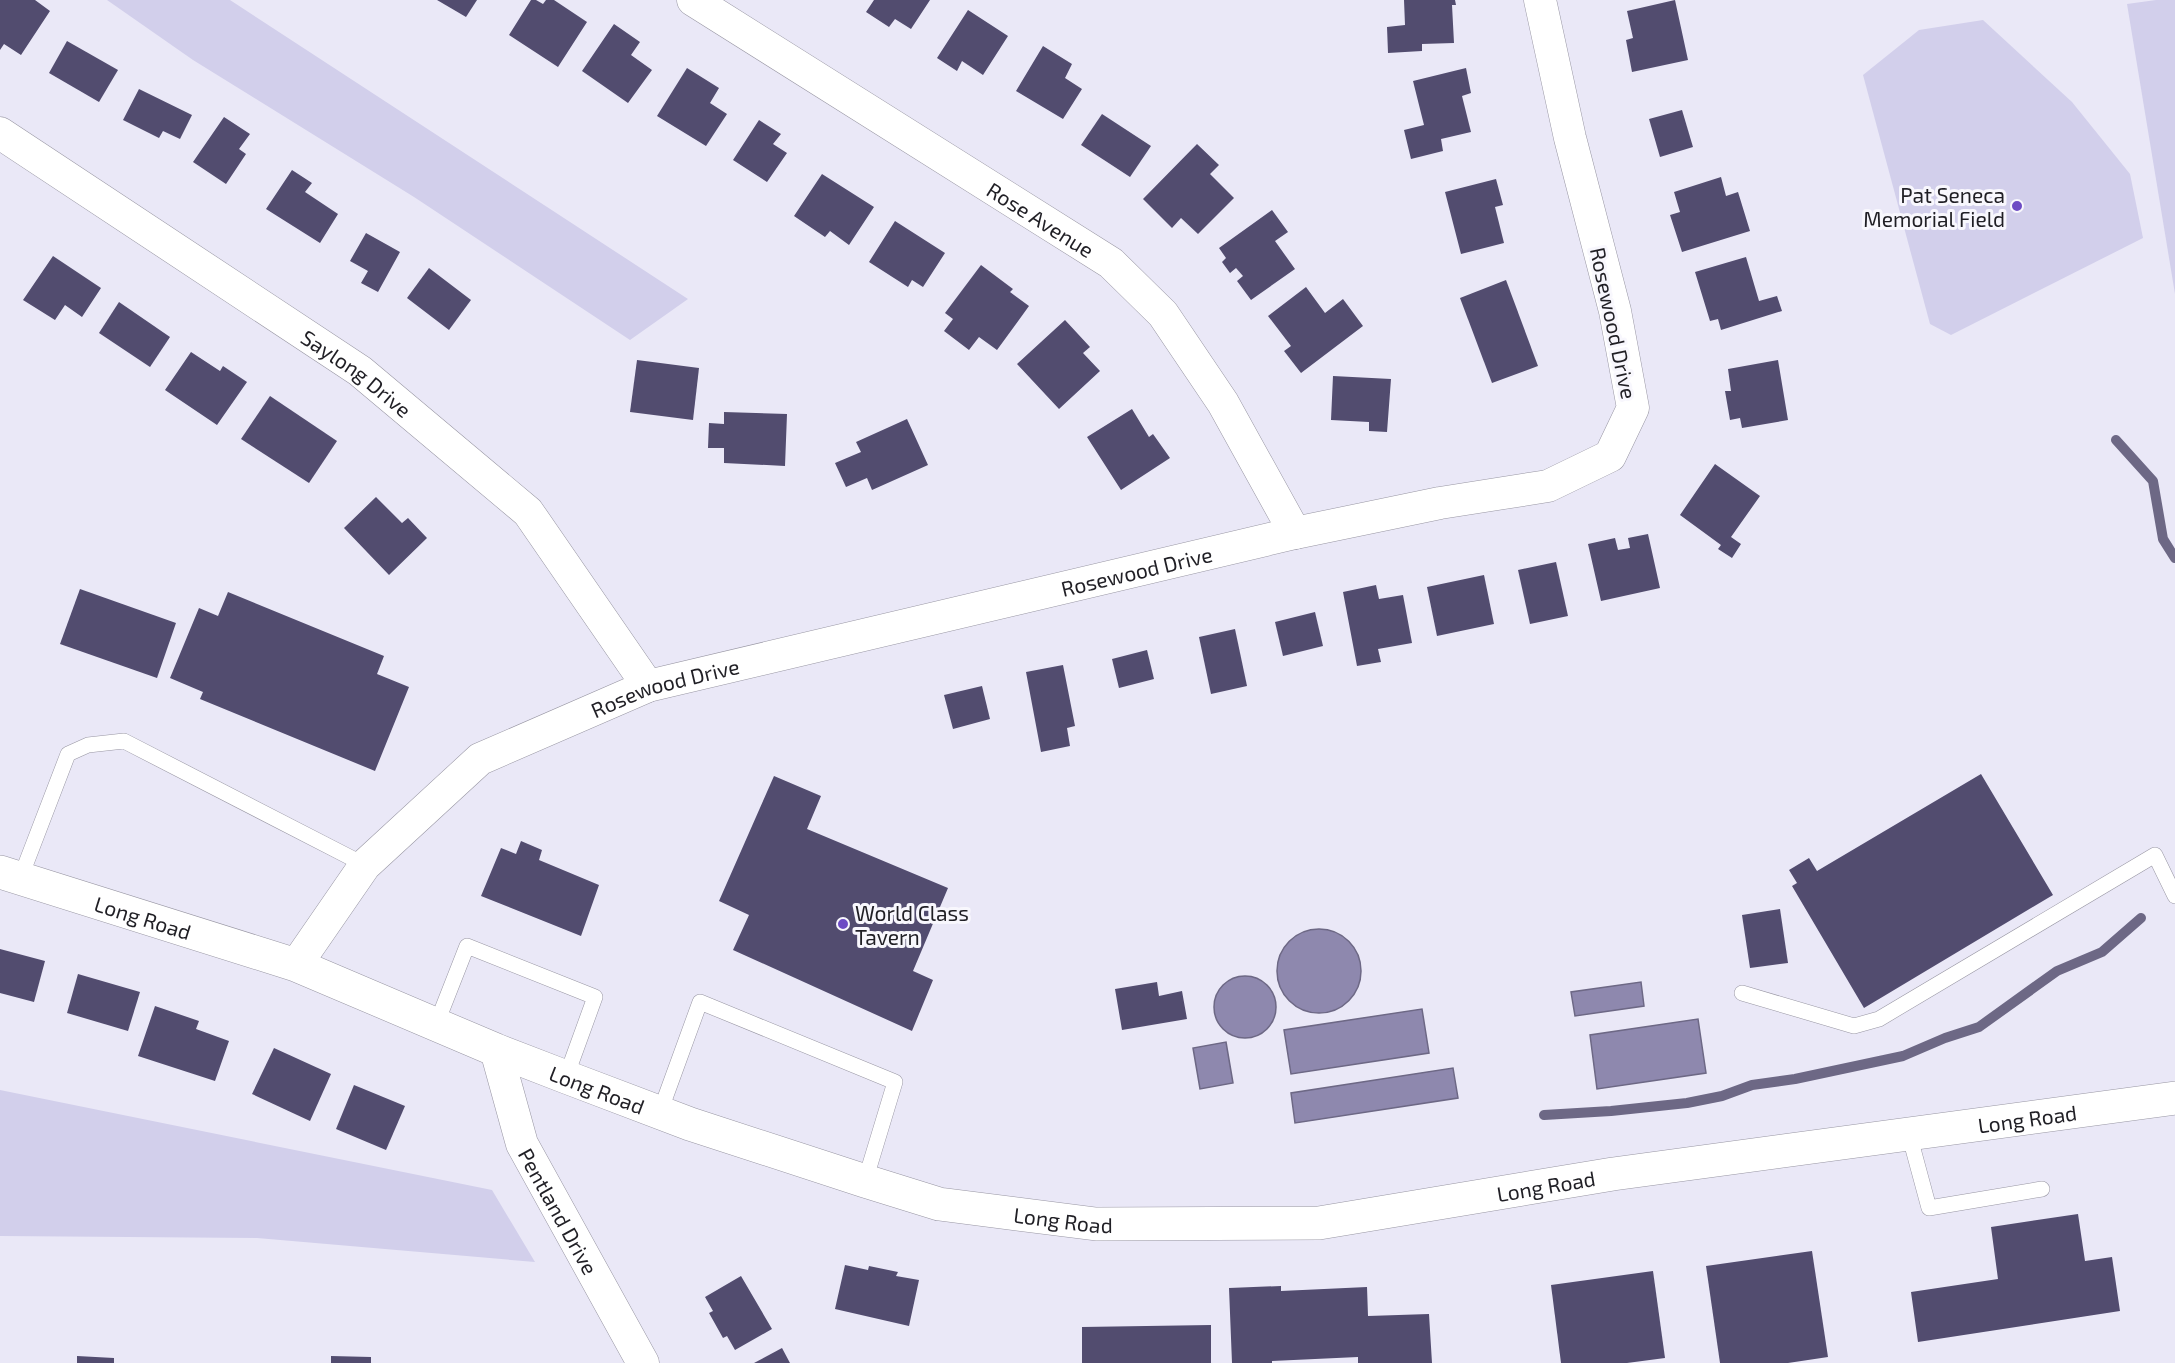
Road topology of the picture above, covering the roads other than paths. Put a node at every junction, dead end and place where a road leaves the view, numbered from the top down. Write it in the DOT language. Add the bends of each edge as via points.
graph roads {
  1 [pos="693,0"];
  2 [pos="1540,0"];
  3 [pos="0,133"];
  4 [pos="1295,533"];
  5 [pos="648,686"];
  6 [pos="365,865"];
  7 [pos="10,875"];
  8 [pos="2175,896"];
  9 [pos="296,965"];
  10 [pos="1742,993"];
  11 [pos="436,1024"];
  12 [pos="496,1050"];
  13 [pos="566,1077"];
  14 [pos="2175,1098"];
  15 [pos="660,1112"];
  16 [pos="1908,1134"];
  17 [pos="865,1181"];
  18 [pos="2042,1189"];
  19 [pos="643,1363"];
  1 -- 4 [label="street, Rose Avenue" via="1111,263 1163,314 1217,393"];
  2 -- 4 [label="street, Rosewood Drive" via="1570,138 1615,310 1633,408 1610,456 1548,486 1440,503"];
  3 -- 5 [label="street, Saylong Drive" via="360,371 528,513"];
  4 -- 5 [label="street, Rosewood Drive"];
  5 -- 6 [label="street, Rosewood Drive" via="480,759"];
  6 -- 7 [label="lane" via="124,741 88,745 68,754"];
  6 -- 9 [label="street, Rosewood Drive"];
  7 -- 9 [label="street, Long Road"];
  8 -- 10 [label="lane" via="2156,855 1879,1019 1854,1026"];
  9 -- 11 [label="street, Long Road"];
  11 -- 12 [label="street, Long Road"];
  11 -- 13 [label="lane" via="467,946 595,997"];
  12 -- 13 [label="street, Long Road"];
  12 -- 19 [label="street, Pentland Drive" via="522,1144"];
  13 -- 15 [label="street, Long Road"];
  14 -- 16 [label="street, Long Road"];
  15 -- 17 [label="street, Long Road"];
  15 -- 17 [label="lane" via="700,1002 896,1082"];
  16 -- 17 [label="street, Long Road" via="1613,1174 1318,1223 1096,1224 939,1204"];
  16 -- 18 [label="lane" via="1929,1208"];
}
